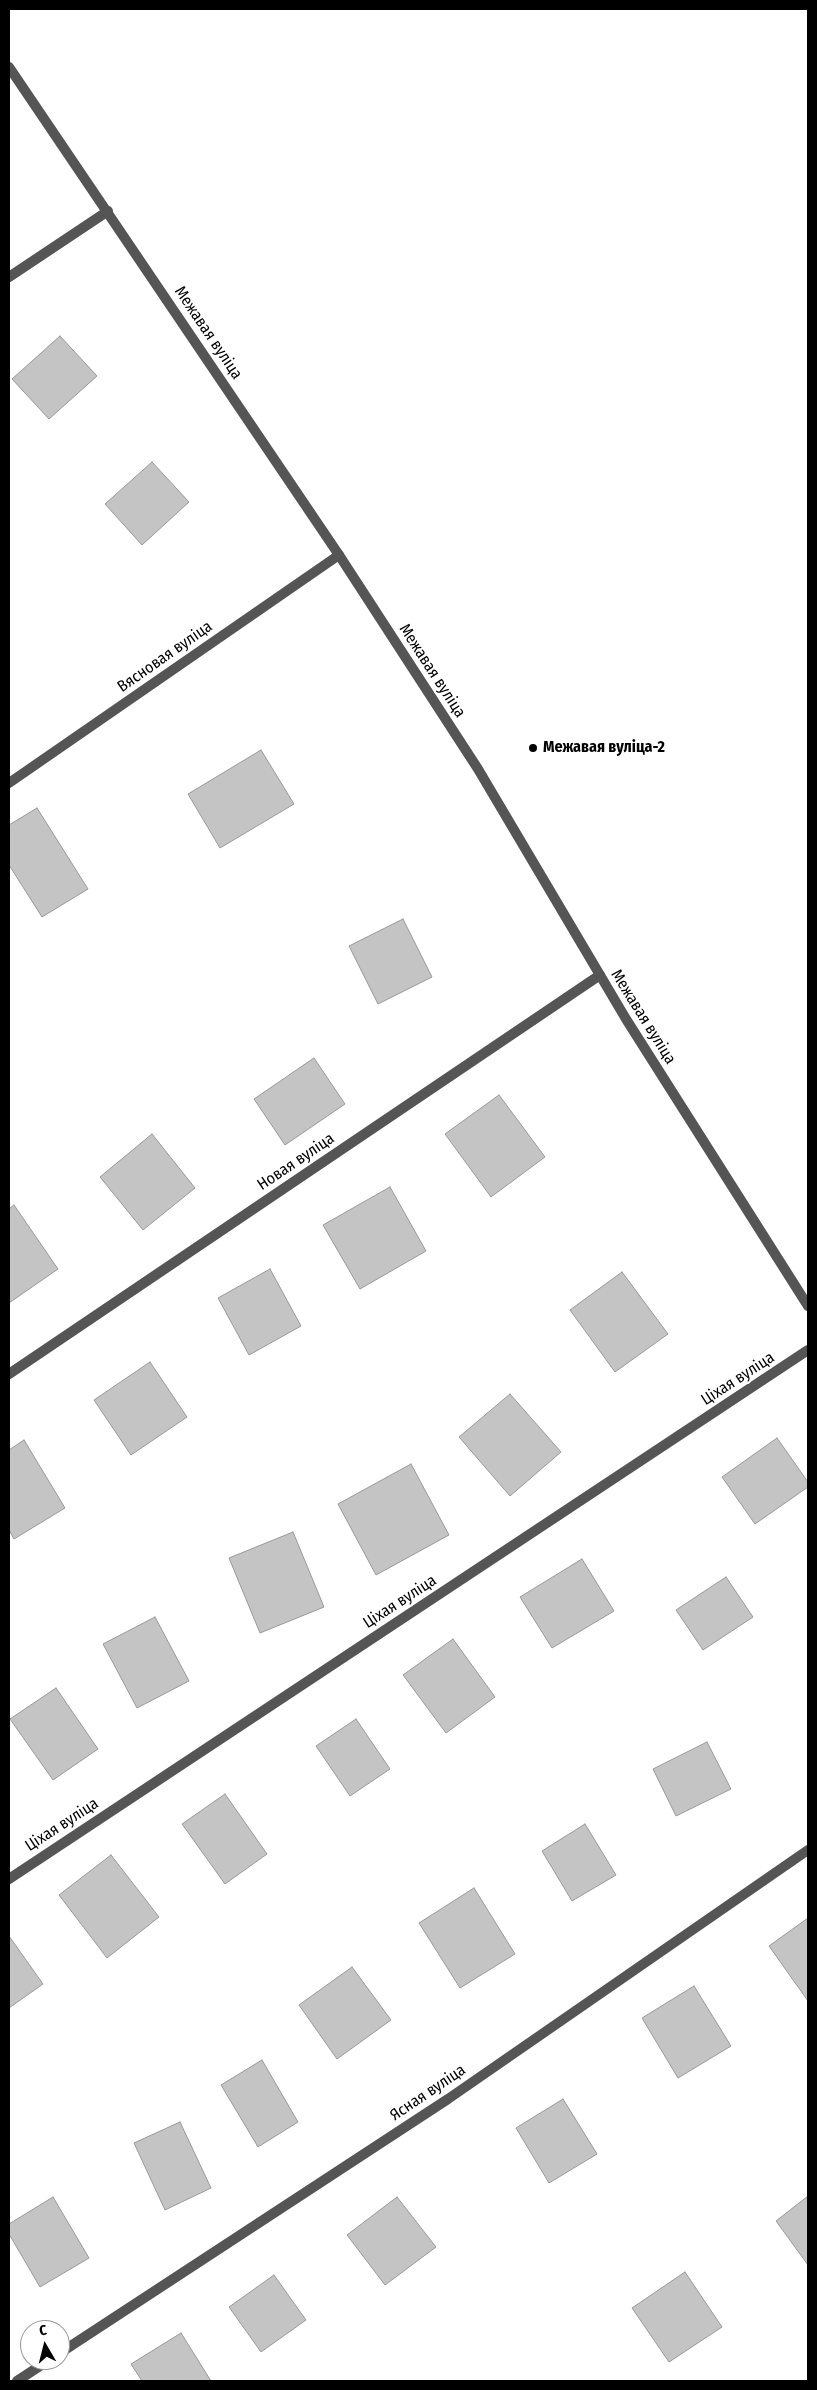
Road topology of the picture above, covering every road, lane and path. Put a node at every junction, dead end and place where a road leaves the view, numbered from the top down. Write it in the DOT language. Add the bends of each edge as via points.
graph roads {
  1 [pos="9,66"];
  2 [pos="108,211"];
  3 [pos="9,277"];
  4 [pos="339,555"];
  5 [pos="9,783"];
  6 [pos="600,975"];
  7 [pos="808,1306"];
  8 [pos="808,1350"];
  9 [pos="9,1374"];
  10 [pos="808,1850"];
  11 [pos="9,1879"];
  12 [pos="70,2346"];
  13 [pos="34,2370"];
  14 [pos="17,2381"];
  1 -- 2 [label="street, Межавая вуліца"];
  2 -- 3 [label="street"];
  2 -- 4 [label="street, Межавая вуліца"];
  4 -- 5 [label="street, Вясновая вуліца"];
  4 -- 6 [label="street, Межавая вуліца" via="478,769"];
  6 -- 7 [label="street, Межавая вуліца"];
  6 -- 9 [label="street, Новая вуліца"];
  8 -- 11 [label="street, Ціхая вуліца"];
  10 -- 12 [label="street, Ясная вуліца" via="448,2098"];
  13 -- 14 [label="street"];
}
